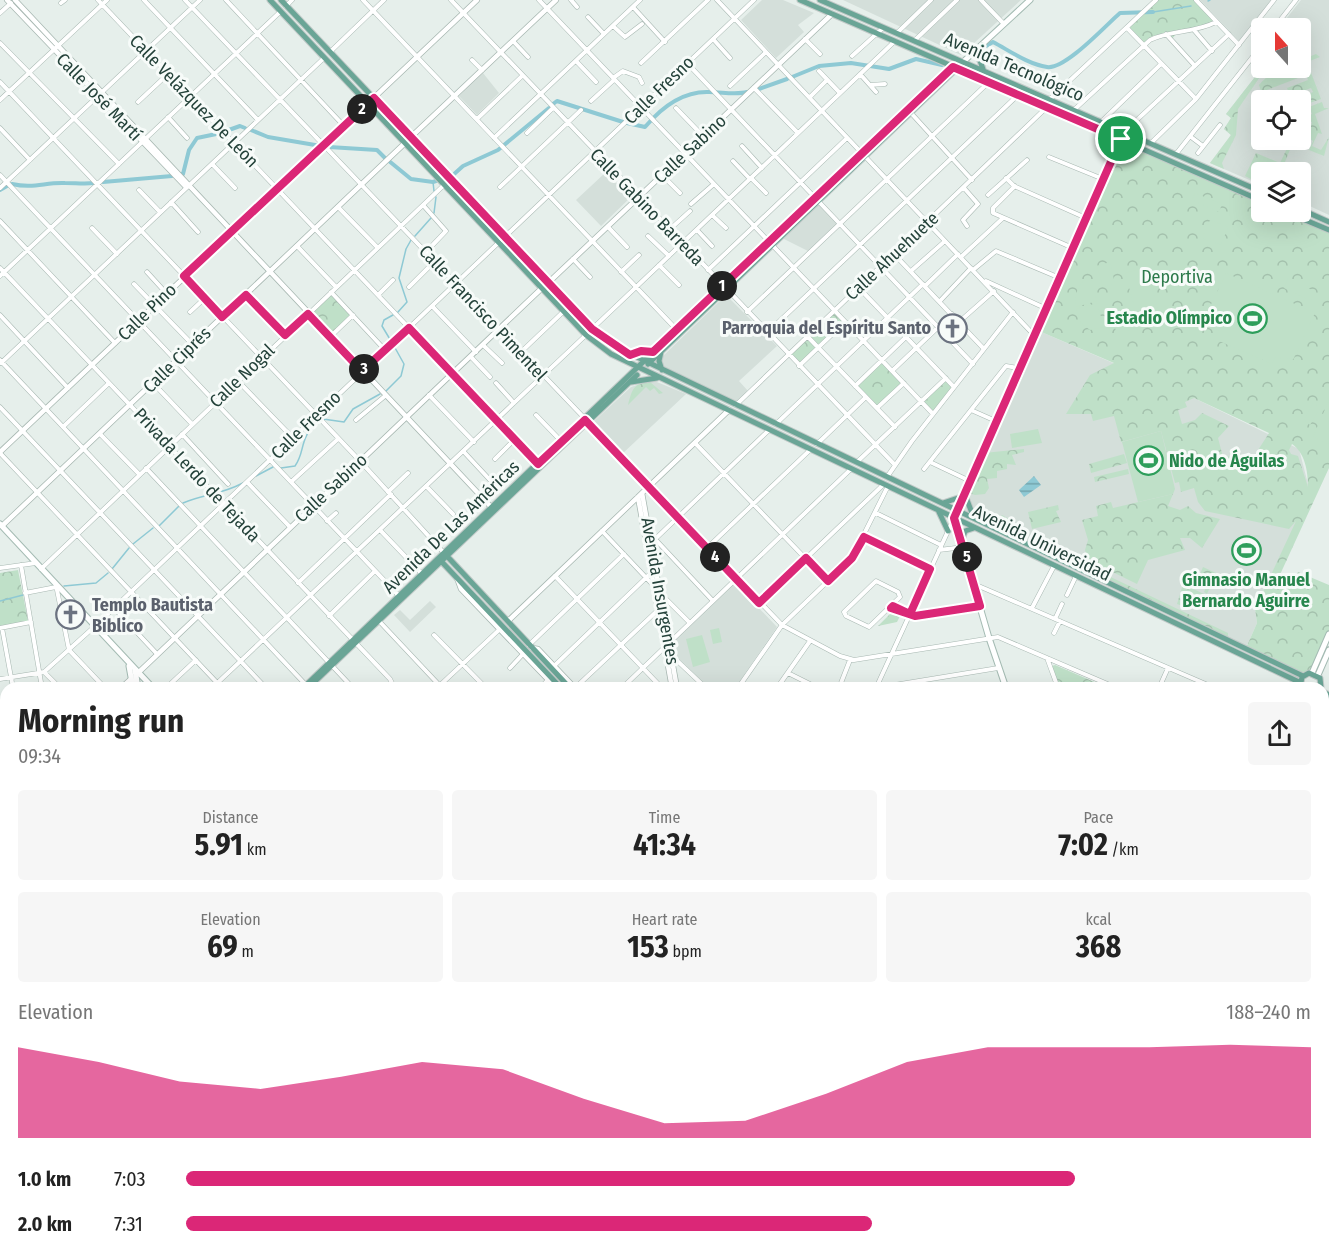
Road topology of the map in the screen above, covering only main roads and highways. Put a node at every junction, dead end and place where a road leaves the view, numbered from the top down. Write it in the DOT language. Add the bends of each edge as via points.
graph roads {
  1 [pos="270,0"];
  2 [pos="281,0"];
  3 [pos="800,0"];
  4 [pos="820,0"];
  5 [pos="1030,0"];
  6 [pos="982,45"];
  7 [pos="963,62"];
  8 [pos="945,64"];
  9 [pos="955,68"];
  10 [pos="984,70"];
  11 [pos="947,73"];
  12 [pos="1125,131"];
  13 [pos="1121,139"];
  14 [pos="863,154"];
  15 [pos="1251,187"];
  16 [pos="1251,196"];
  17 [pos="1311,214"];
  18 [pos="1310,222"];
  19 [pos="1329,222"];
  20 [pos="1329,230"];
  21 [pos="724,288"];
  22 [pos="1047,306"];
  23 [pos="661,350"];
  24 [pos="653,352"];
  25 [pos="630,355"];
  26 [pos="626,362"];
  27 [pos="647,362"];
  28 [pos="641,369"];
  29 [pos="662,370"];
  30 [pos="661,378"];
  31 [pos="629,380"];
  32 [pos="1011,391"];
  33 [pos="586,422"];
  34 [pos="964,495"];
  35 [pos="942,503"];
  36 [pos="938,510"];
  37 [pos="957,511"];
  38 [pos="954,518"];
  39 [pos="975,519"];
  40 [pos="1,525"];
  41 [pos="975,528"];
  42 [pos="948,532"];
  43 [pos="962,540"];
  44 [pos="446,554"];
  45 [pos="440,560"];
  46 [pos="456,564"];
  47 [pos="450,571"];
  48 [pos="1329,634"];
  49 [pos="1329,650"];
  50 [pos="129,664"];
  51 [pos="135,674"];
  52 [pos="1315,674"];
  53 [pos="1303,676"];
  54 [pos="134,682"];
  55 [pos="137,682"];
  56 [pos="145,682"];
  57 [pos="313,682"];
  58 [pos="553,682"];
  59 [pos="564,682"];
  60 [pos="1004,682"];
  61 [pos="1292,682"];
  62 [pos="1301,682"];
  63 [pos="1319,682"];
  1 -- 26 [label="main road, Avenida Universidad" via="586,335"];
  2 -- 25 [label="main road, Avenida Universidad" via="592,329"];
  3 -- 8 [label="main road, Avenida Tecnológico"];
  4 -- 7 [label="main road, Avenida Tecnológico"];
  5 -- 6 [label="main road"];
  6 -- 7 [label="main road"];
  6 -- 10 [label="main road" via="979,58"];
  7 -- 9 [label="main road"];
  7 -- 10 [label="main road, Avenida Tecnológico"];
  8 -- 9 [label="main road, Avenida Tecnológico"];
  8 -- 11 [label="main road"];
  9 -- 11 [label="main road"];
  9 -- 13 [label="main road, Avenida Tecnológico"];
  9 -- 14 [label="main road"];
  10 -- 12 [label="main road, Avenida Tecnológico"];
  11 -- 14 [label="main road"];
  12 -- 13 [label="main road"];
  12 -- 15 [label="main road, Avenida Tecnológico"];
  13 -- 16 [label="main road, Avenida Tecnológico"];
  13 -- 22 [label="main road"];
  14 -- 21 [label="main road"];
  17 -- 19 [label="main road"];
  18 -- 20 [label="main road"];
  21 -- 23 [label="main road"];
  21 -- 24 [label="main road"];
  22 -- 32 [label="main road"];
  22 -- 32 [label="main road"];
  23 -- 27 [label="main road"];
  23 -- 29 [label="main road"];
  24 -- 25 [label="main road"];
  24 -- 27 [label="main road"];
  25 -- 27 [label="main road, Avenida Universidad"];
  26 -- 28 [label="main road, Avenida Universidad"];
  26 -- 31 [label="main road"];
  27 -- 28 [label="main road, Avenida De Las Américas"];
  27 -- 29 [label="main road, Avenida Universidad"];
  28 -- 30 [label="main road, Avenida Universidad"];
  28 -- 31 [label="main road, Avenida De Las Américas"];
  29 -- 35 [label="main road, Avenida Universidad"];
  30 -- 31 [label="main road"];
  30 -- 36 [label="main road, Avenida Universidad"];
  31 -- 33 [label="main road, Avenida De Las Américas"];
  32 -- 34 [label="main road"];
  33 -- 44 [label="main road, Avenida De Las Américas"];
  33 -- 44 [label="main road, Avenida De Las Américas"];
  34 -- 35 [label="main road"];
  34 -- 37 [label="main road"];
  34 -- 39 [label="main road"];
  35 -- 37 [label="main road, Avenida Universidad"];
  36 -- 38 [label="main road, Avenida Universidad"];
  36 -- 42 [label="main road"];
  37 -- 38 [label="main road"];
  37 -- 39 [label="main road, Avenida Universidad"];
  38 -- 41 [label="main road, Avenida Universidad"];
  38 -- 43 [label="main road"];
  39 -- 53 [label="main road, Avenida Universidad"];
  40 -- 50 [label="main road"];
  41 -- 43 [label="main road" via="967,530"];
  41 -- 61 [label="main road, Avenida Universidad"];
  43 -- 60 [label="main road"];
  44 -- 45 [label="main road, Avenida De Las Américas"];
  44 -- 46 [label="main road"];
  45 -- 47 [label="main road"];
  45 -- 57 [label="main road, Avenida De Las Américas"];
  46 -- 47 [label="main road"];
  46 -- 59 [label="main road"];
  47 -- 58 [label="main road"];
  48 -- 52 [label="main road"];
  49 -- 52 [label="main road"];
  50 -- 51 [label="main road"];
  50 -- 51 [label="main road"];
  51 -- 54 [label="main road"];
  51 -- 55 [label="main road"];
  51 -- 56 [label="main road"];
  52 -- 53 [label="main road"];
  52 -- 63 [label="main road"];
  53 -- 62 [label="main road, Avenida Universidad"];
}
